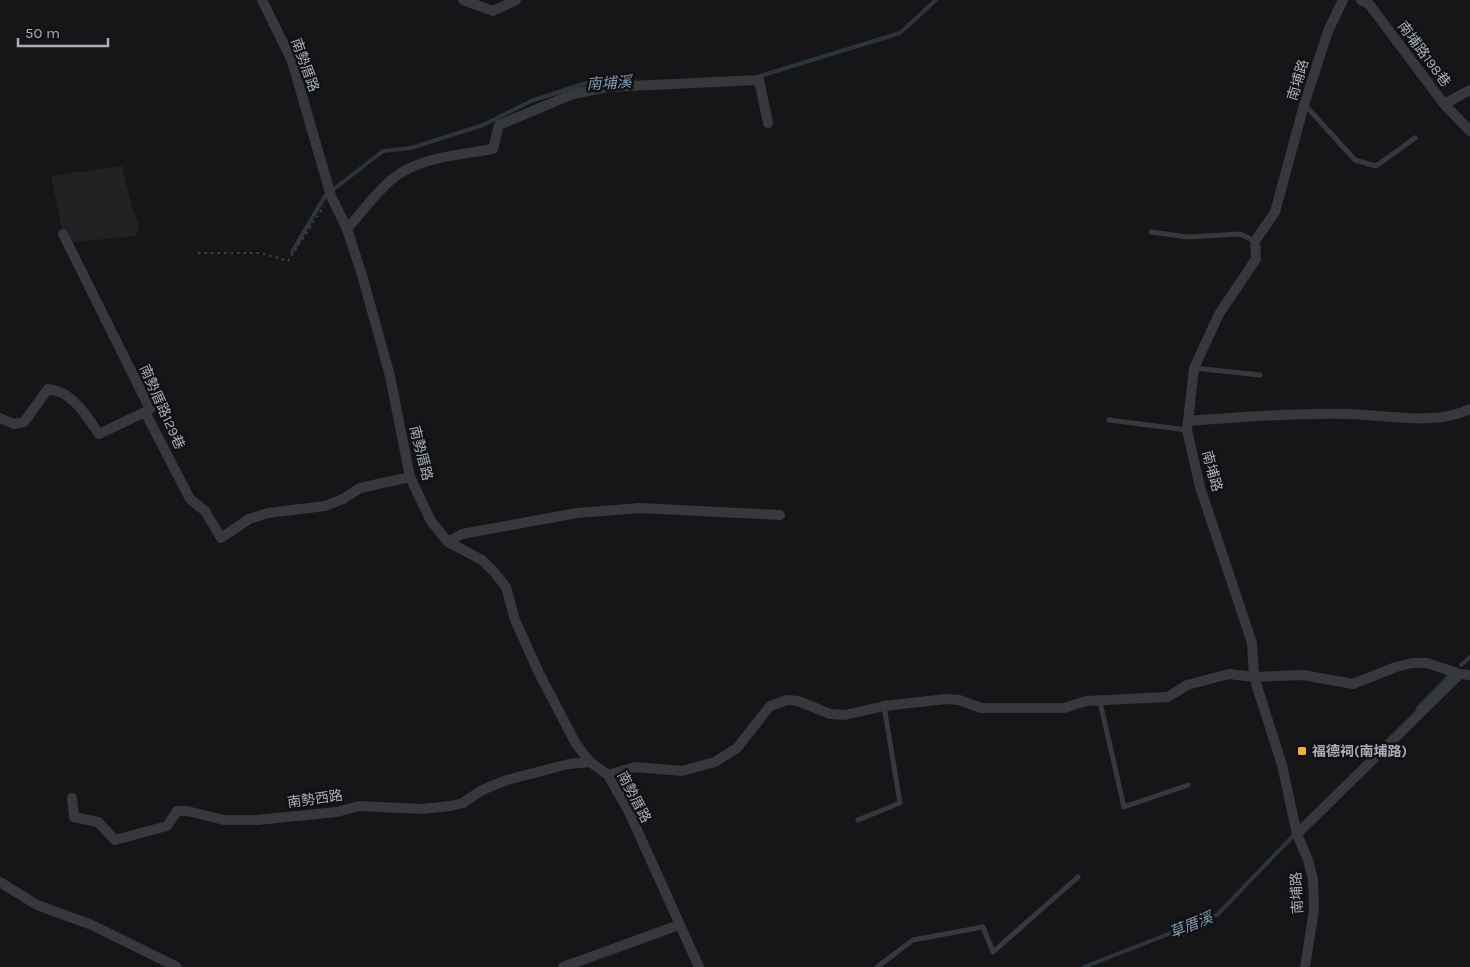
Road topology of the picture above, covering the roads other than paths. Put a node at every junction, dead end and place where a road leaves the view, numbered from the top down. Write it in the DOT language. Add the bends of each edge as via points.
graph roads {
  1 [pos="462,0"];
  2 [pos="516,0"];
  3 [pos="1343,0"];
  4 [pos="1361,0"];
  5 [pos="265,1"];
  6 [pos="1470,90"];
  7 [pos="1444,104"];
  8 [pos="1304,105"];
  9 [pos="768,123"];
  10 [pos="1470,131"];
  11 [pos="1415,138"];
  12 [pos="347,229"];
  13 [pos="1151,232"];
  14 [pos="63,234"];
  15 [pos="1255,241"];
  16 [pos="1194,368"];
  17 [pos="1260,375"];
  18 [pos="1470,409"];
  19 [pos="145,412"];
  20 [pos="0,418"];
  21 [pos="1109,420"];
  22 [pos="1188,425"];
  23 [pos="410,477"];
  24 [pos="780,515"];
  25 [pos="448,542"];
  26 [pos="1465,674"];
  27 [pos="1254,677"];
  28 [pos="1100,702"];
  29 [pos="884,706"];
  30 [pos="590,762"];
  31 [pos="608,775"];
  32 [pos="1188,785"];
  33 [pos="72,798"];
  34 [pos="858,820"];
  35 [pos="1297,834"];
  36 [pos="1078,877"];
  37 [pos="0,882"];
  38 [pos="678,926"];
  39 [pos="177,967"];
  40 [pos="563,967"];
  41 [pos="699,967"];
  42 [pos="877,967"];
  43 [pos="1305,967"];
  1 -- 2 [label="street" via="493,11"];
  3 -- 8 [label="street, 南埔路" via="1328,31"];
  4 -- 7 [label="street, 南埔路198巷" via="1369,4"];
  5 -- 12 [label="street, 南勢厝路" via="292,62 331,196"];
  6 -- 7 [label="street, 南埔路198巷"];
  7 -- 10 [label="street, 南埔路198巷"];
  8 -- 11 [label="lane" via="1355,160 1376,166"];
  8 -- 15 [label="street, 南埔路" via="1276,212"];
  9 -- 12 [label="street" via="760,80 608,87 573,94 499,125 493,148 419,164 406,170 391,180"];
  12 -- 23 [label="street, 南勢厝路" via="390,376"];
  13 -- 15 [label="lane" via="1188,237 1240,234"];
  14 -- 19 [label="street, 南勢厝路129巷" via="150,409"];
  15 -- 16 [label="street, 南埔路" via="1256,259 1219,314"];
  16 -- 17 [label="lane"];
  16 -- 22 [label="street, 南埔路"];
  18 -- 22 [label="street" via="1455,416 1262,415"];
  19 -- 20 [label="street" via="99,434 82,409 60,390 48,389 24,422 14,424"];
  19 -- 23 [label="street, 南勢厝路129巷" via="190,499 205,511 221,538 249,519 268,513 325,506 360,488"];
  21 -- 22 [label="lane"];
  22 -- 27 [label="street, 南埔路" via="1200,487 1252,643"];
  23 -- 25 [label="street, 南勢厝路" via="430,521"];
  24 -- 25 [label="street" via="640,508 577,513 462,534"];
  25 -- 30 [label="street, 南勢厝路" via="482,560 506,587 515,620 539,674 576,744"];
  26 -- 27 [label="street" via="1427,662 1396,667 1353,684 1303,675"];
  26 -- 35 [label="street"];
  27 -- 28 [label="street" via="1228,674 1187,685 1168,697"];
  27 -- 35 [label="street, 南埔路" via="1282,765"];
  28 -- 29 [label="street" via="1086,701 1064,708 981,708 946,699"];
  28 -- 32 [label="lane" via="1124,808"];
  29 -- 31 [label="street" via="845,715 830,714 787,700 770,706 737,748 715,762 682,771 635,767"];
  29 -- 34 [label="lane" via="900,803"];
  30 -- 31 [label="street, 南勢厝路"];
  30 -- 33 [label="street, 南勢西路" via="507,780 482,790 463,803 450,806 422,809 359,806 337,812 257,820 224,820 188,810 177,811 167,826 116,840 98,822 74,817"];
  31 -- 38 [label="street, 南勢厝路" via="629,812"];
  35 -- 43 [label="street, 南埔路" via="1313,879 1314,910"];
  36 -- 42 [label="lane" via="993,952 983,927 913,940"];
  37 -- 39 [label="street" via="37,905 92,925"];
  38 -- 40 [label="street"];
  38 -- 41 [label="street, 南勢厝路"];
}
